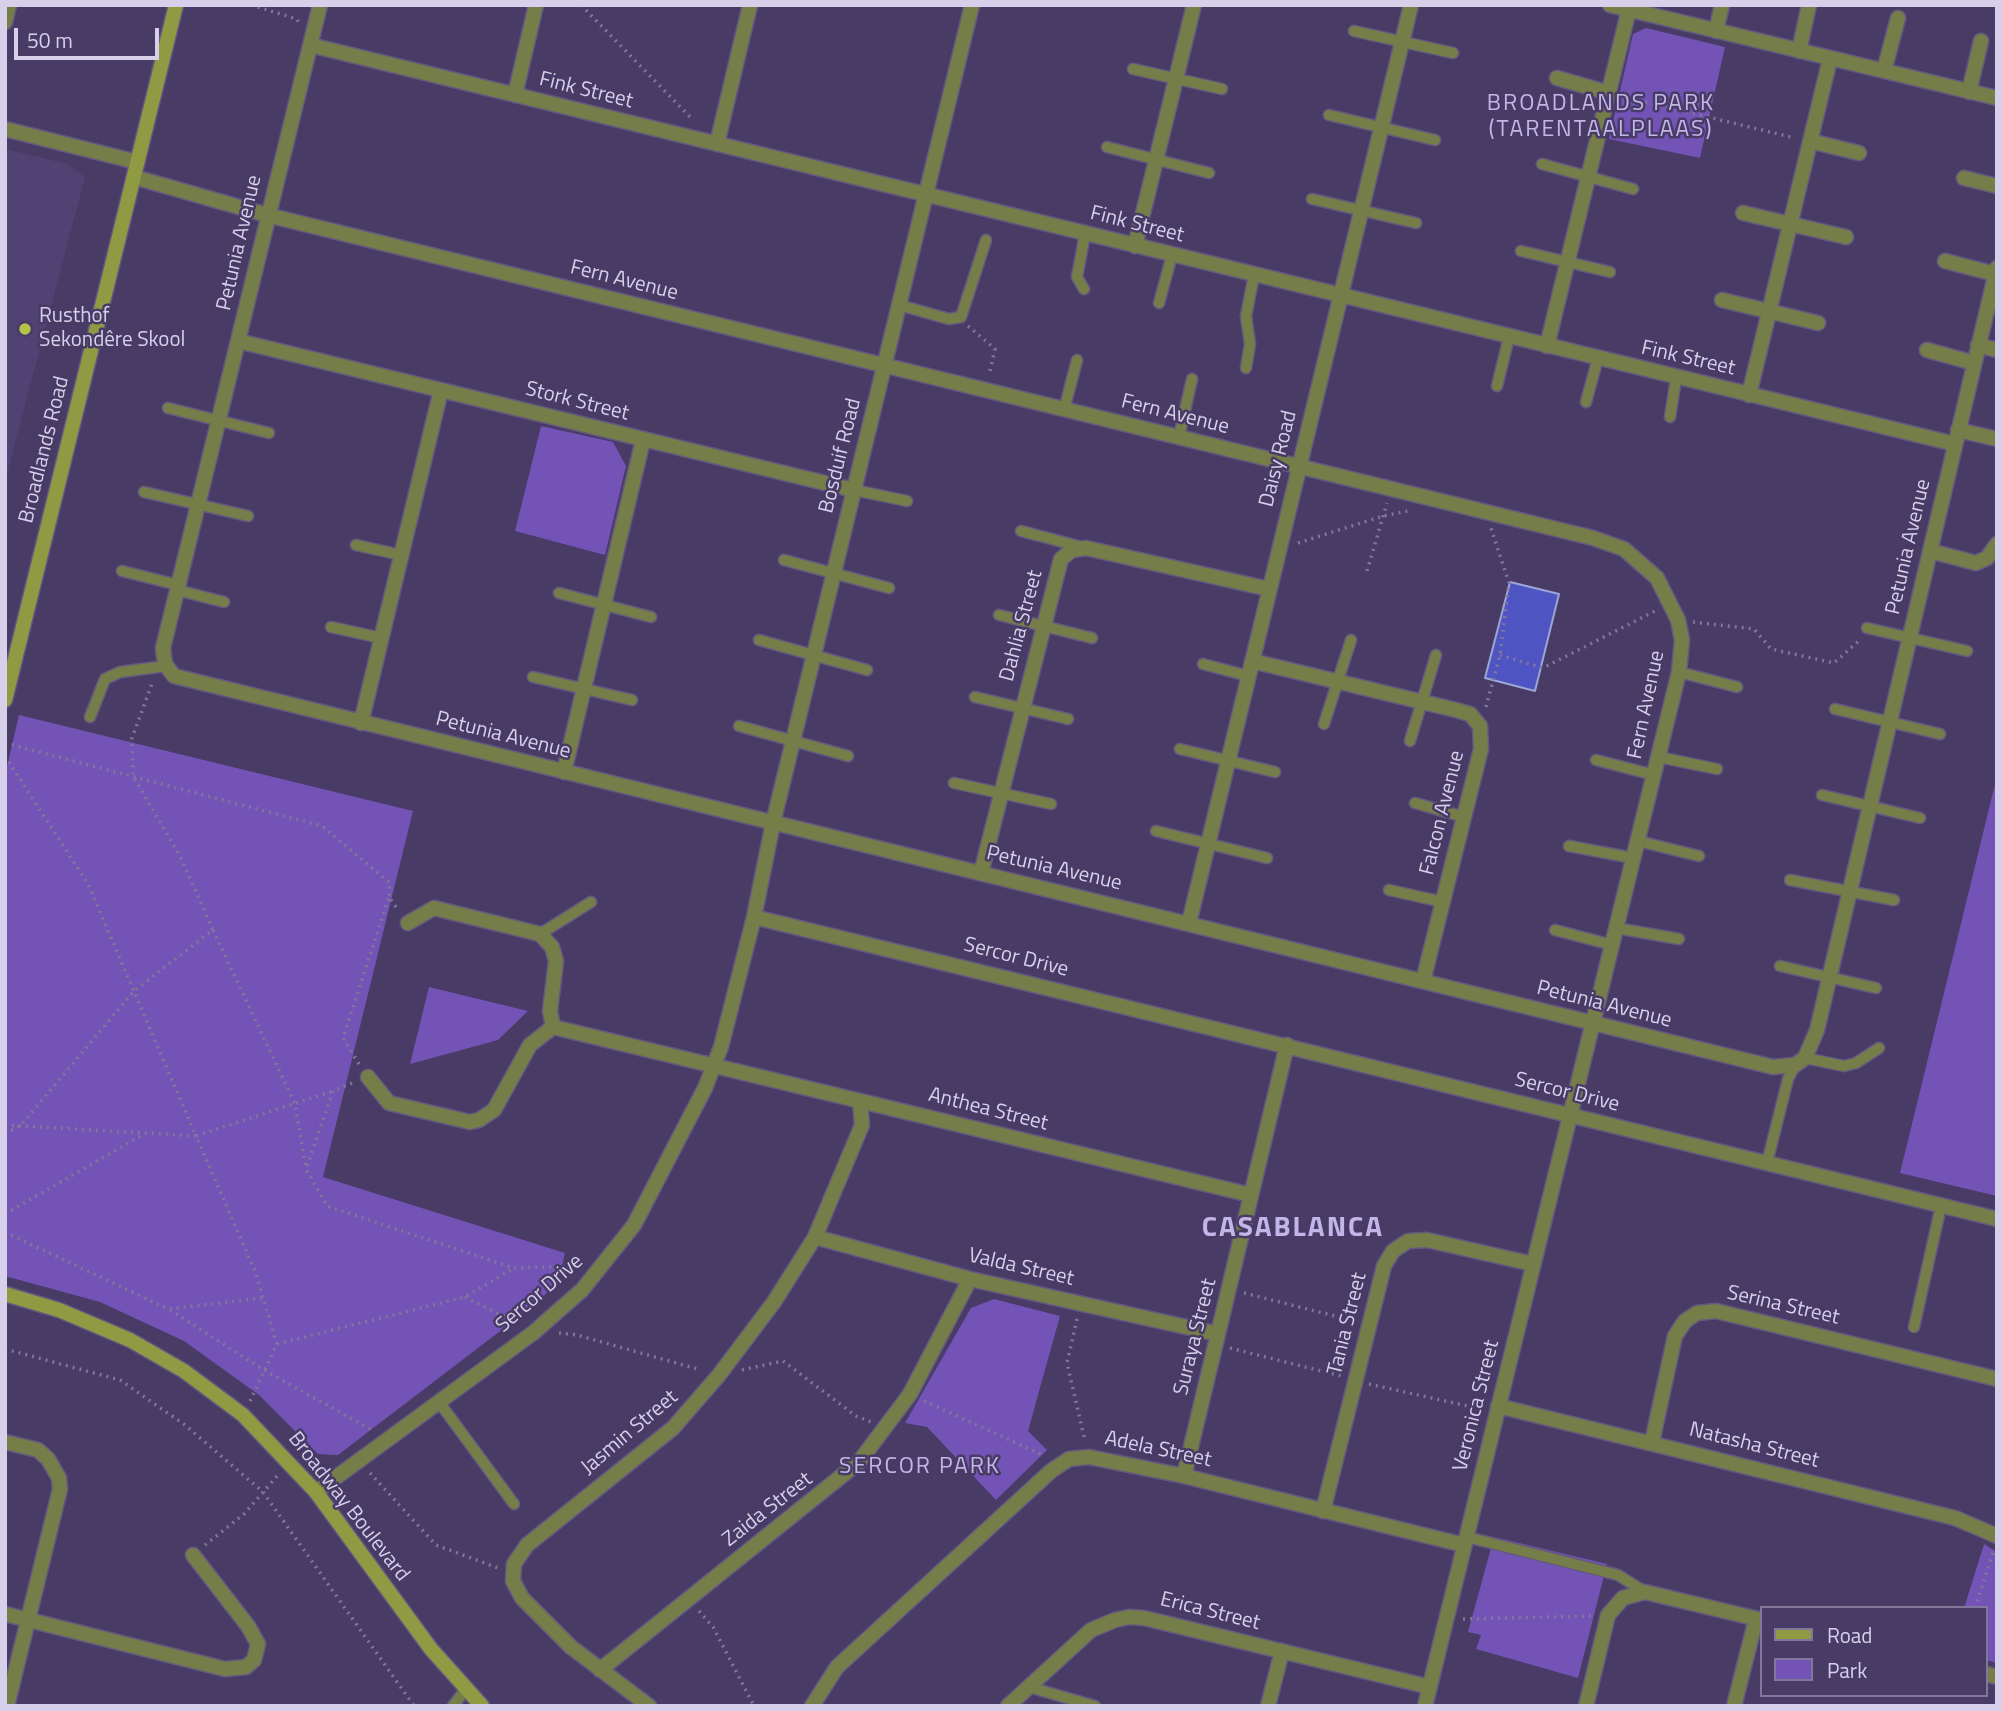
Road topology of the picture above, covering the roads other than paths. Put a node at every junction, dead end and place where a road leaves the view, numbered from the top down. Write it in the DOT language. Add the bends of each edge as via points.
graph roads {
  1 [pos="9,5"];
  2 [pos="176,5"];
  3 [pos="320,5"];
  4 [pos="536,5"];
  5 [pos="750,5"];
  6 [pos="972,5"];
  7 [pos="1194,5"];
  8 [pos="1411,5"];
  9 [pos="1610,5"];
  10 [pos="1722,5"];
  11 [pos="1809,5"];
  12 [pos="1629,8"];
  13 [pos="1898,18"];
  14 [pos="5,22"];
  15 [pos="1354,30"];
  16 [pos="1716,31"];
  17 [pos="1402,41"];
  18 [pos="1981,41"];
  19 [pos="310,45"];
  20 [pos="1799,51"];
  21 [pos="1453,53"];
  22 [pos="1830,58"];
  23 [pos="1133,69"];
  24 [pos="1884,71"];
  25 [pos="1177,78"];
  26 [pos="1556,78"];
  27 [pos="1222,89"];
  28 [pos="1969,92"];
  29 [pos="1609,93"];
  30 [pos="515,95"];
  31 [pos="1997,99"];
  32 [pos="1329,116"];
  33 [pos="1382,125"];
  34 [pos="5,130"];
  35 [pos="1435,140"];
  36 [pos="1810,141"];
  37 [pos="717,144"];
  38 [pos="1107,147"];
  39 [pos="1859,153"];
  40 [pos="1156,161"];
  41 [pos="137,162"];
  42 [pos="1542,164"];
  43 [pos="1209,173"];
  44 [pos="134,177"];
  45 [pos="1588,177"];
  46 [pos="1964,178"];
  47 [pos="1997,186"];
  48 [pos="1633,189"];
  49 [pos="926,195"];
  50 [pos="1312,199"];
  51 [pos="1362,211"];
  52 [pos="1743,213"];
  53 [pos="267,215"];
  54 [pos="1416,223"];
  55 [pos="1790,224"];
  56 [pos="1085,234"];
  57 [pos="1846,237"];
  58 [pos="986,240"];
  59 [pos="1135,246"];
  60 [pos="1521,251"];
  61 [pos="1172,255"];
  62 [pos="1945,261"];
  63 [pos="1567,263"];
  64 [pos="1996,271"];
  65 [pos="1610,272"];
  66 [pos="1254,275"];
  67 [pos="1084,289"];
  68 [pos="1341,296"];
  69 [pos="1722,300"];
  70 [pos="1159,303"];
  71 [pos="899,305"];
  72 [pos="1769,310"];
  73 [pos="1818,323"];
  74 [pos="1509,337"];
  75 [pos="238,341"];
  76 [pos="1978,345"];
  77 [pos="1547,346"];
  78 [pos="1927,350"];
  79 [pos="1997,350"];
  80 [pos="1598,358"];
  81 [pos="1077,360"];
  82 [pos="1974,363"];
  83 [pos="885,366"];
  84 [pos="1246,368"];
  85 [pos="1192,379"];
  86 [pos="1676,379"];
  87 [pos="1497,386"];
  88 [pos="441,390"];
  89 [pos="1749,395"];
  90 [pos="1586,402"];
  91 [pos="168,408"];
  92 [pos="1064,410"];
  93 [pos="1670,417"];
  94 [pos="218,421"];
  95 [pos="270,433"];
  96 [pos="1179,437"];
  97 [pos="1957,437"];
  98 [pos="1997,439"];
  99 [pos="643,440"];
  100 [pos="1299,467"];
  101 [pos="854,490"];
  102 [pos="144,492"];
  103 [pos="907,501"];
  104 [pos="198,504"];
  105 [pos="248,516"];
  106 [pos="1021,531"];
  107 [pos="1997,544"];
  108 [pos="356,545"];
  109 [pos="1086,548"];
  110 [pos="1930,551"];
  111 [pos="401,555"];
  112 [pos="784,560"];
  113 [pos="122,571"];
  114 [pos="834,573"];
  115 [pos="178,587"];
  116 [pos="889,588"];
  117 [pos="1269,589"];
  118 [pos="559,593"];
  119 [pos="224,602"];
  120 [pos="604,605"];
  121 [pos="999,615"];
  122 [pos="651,617"];
  123 [pos="1043,626"];
  124 [pos="331,627"];
  125 [pos="1867,628"];
  126 [pos="381,638"];
  127 [pos="1092,638"];
  128 [pos="1909,638"];
  129 [pos="758,640"];
  130 [pos="1351,640"];
  131 [pos="1967,651"];
  132 [pos="1436,655"];
  133 [pos="814,657"];
  134 [pos="1252,661"];
  135 [pos="1203,664"];
  136 [pos="162,667"];
  137 [pos="867,670"];
  138 [pos="1679,672"];
  139 [pos="1248,676"];
  140 [pos="533,677"];
  141 [pos="1338,681"];
  142 [pos="1737,687"];
  143 [pos="584,689"];
  144 [pos="975,697"];
  145 [pos="5,700"];
  146 [pos="632,700"];
  147 [pos="1424,702"];
  148 [pos="1835,709"];
  149 [pos="1022,710"];
  150 [pos="90,717"];
  151 [pos="1068,719"];
  152 [pos="1889,722"];
  153 [pos="360,723"];
  154 [pos="1324,724"];
  155 [pos="739,726"];
  156 [pos="1940,734"];
  157 [pos="1410,741"];
  158 [pos="793,742"];
  159 [pos="1180,749"];
  160 [pos="848,756"];
  161 [pos="1659,757"];
  162 [pos="1228,760"];
  163 [pos="1596,760"];
  164 [pos="1717,769"];
  165 [pos="564,772"];
  166 [pos="1275,772"];
  167 [pos="1654,775"];
  168 [pos="954,783"];
  169 [pos="1001,793"];
  170 [pos="1822,795"];
  171 [pos="1415,803"];
  172 [pos="1051,804"];
  173 [pos="1870,806"];
  174 [pos="1464,817"];
  175 [pos="1920,818"];
  176 [pos="773,823"];
  177 [pos="1156,831"];
  178 [pos="1638,841"];
  179 [pos="1207,845"];
  180 [pos="1569,846"];
  181 [pos="1699,856"];
  182 [pos="1266,858"];
  183 [pos="1633,858"];
  184 [pos="981,873"];
  185 [pos="1790,880"];
  186 [pos="1389,890"];
  187 [pos="1849,891"];
  188 [pos="1894,900"];
  189 [pos="591,902"];
  190 [pos="1443,902"];
  191 [pos="754,917"];
  192 [pos="408,922"];
  193 [pos="1189,923"];
  194 [pos="1616,928"];
  195 [pos="1555,930"];
  196 [pos="540,934"];
  197 [pos="1679,939"];
  198 [pos="1612,945"];
  199 [pos="1780,966"];
  200 [pos="1829,977"];
  201 [pos="1423,981"];
  202 [pos="1876,988"];
  203 [pos="1592,1025"];
  204 [pos="553,1027"];
  205 [pos="1287,1045"];
  206 [pos="1879,1048"];
  207 [pos="1800,1061"];
  208 [pos="714,1066"];
  209 [pos="368,1077"];
  210 [pos="860,1101"];
  211 [pos="1570,1115"];
  212 [pos="1767,1163"];
  213 [pos="1251,1195"];
  214 [pos="1941,1206"];
  215 [pos="1997,1219"];
  216 [pos="815,1237"];
  217 [pos="1533,1264"];
  218 [pos="970,1279"];
  219 [pos="5,1294"];
  220 [pos="1914,1327"];
  221 [pos="1218,1334"];
  222 [pos="1997,1379"];
  223 [pos="439,1402"];
  224 [pos="1499,1406"];
  225 [pos="5,1442"];
  226 [pos="1652,1442"];
  227 [pos="1184,1476"];
  228 [pos="316,1492"];
  229 [pos="514,1504"];
  230 [pos="1323,1511"];
  231 [pos="1997,1535"];
  232 [pos="1466,1541"];
  233 [pos="193,1555"];
  234 [pos="1645,1592"];
  235 [pos="5,1614"];
  236 [pos="28,1619"];
  237 [pos="1759,1620"];
  238 [pos="1282,1651"];
  239 [pos="600,1670"];
  240 [pos="1029,1687"];
  241 [pos="1430,1687"];
  242 [pos="465,1690"];
  243 [pos="7,1706"];
  244 [pos="453,1706"];
  245 [pos="481,1706"];
  246 [pos="649,1706"];
  247 [pos="813,1706"];
  248 [pos="1008,1706"];
  249 [pos="1095,1706"];
  250 [pos="1268,1706"];
  251 [pos="1425,1706"];
  252 [pos="1586,1706"];
  253 [pos="1734,1706"];
  1 -- 14 [label="street"];
  2 -- 41 [label="main road, Broadlands Road"];
  3 -- 19 [label="street, Petunia Avenue"];
  4 -- 30 [label="street"];
  5 -- 37 [label="street"];
  6 -- 49 [label="street, Bosduif Road"];
  7 -- 25 [label="street"];
  8 -- 17 [label="street, Daisy Road"];
  9 -- 12 [label="street"];
  10 -- 16 [label="street"];
  11 -- 20 [label="street"];
  12 -- 16 [label="street"];
  12 -- 29 [label="street"];
  13 -- 24 [label="street"];
  15 -- 17 [label="lane"];
  16 -- 20 [label="street"];
  17 -- 21 [label="lane"];
  17 -- 33 [label="street, Daisy Road"];
  18 -- 28 [label="street"];
  19 -- 30 [label="street, Fink Street"];
  19 -- 53 [label="street, Petunia Avenue"];
  20 -- 22 [label="street"];
  22 -- 24 [label="street"];
  22 -- 36 [label="street"];
  23 -- 25 [label="lane"];
  24 -- 28 [label="street"];
  25 -- 27 [label="lane"];
  25 -- 40 [label="street"];
  26 -- 29 [label="street"];
  28 -- 31 [label="street"];
  29 -- 45 [label="street"];
  30 -- 37 [label="street, Fink Street"];
  32 -- 33 [label="lane"];
  33 -- 35 [label="lane"];
  33 -- 51 [label="street, Daisy Road"];
  34 -- 41 [label="street"];
  36 -- 39 [label="street"];
  36 -- 55 [label="street"];
  37 -- 49 [label="street, Fink Street"];
  38 -- 40 [label="lane"];
  40 -- 43 [label="lane"];
  40 -- 59 [label="street"];
  41 -- 44 [label="main road, Broadlands Road"];
  42 -- 45 [label="lane"];
  44 -- 53 [label="street, Fern Avenue"];
  44 -- 145 [label="main road, Broadlands Road"];
  45 -- 48 [label="lane"];
  45 -- 63 [label="street"];
  46 -- 47 [label="street"];
  49 -- 56 [label="street, Fink Street"];
  49 -- 71 [label="street, Bosduif Road"];
  50 -- 51 [label="lane"];
  51 -- 54 [label="lane"];
  51 -- 68 [label="street, Daisy Road"];
  52 -- 55 [label="street"];
  53 -- 75 [label="street, Petunia Avenue"];
  53 -- 83 [label="street, Fern Avenue"];
  55 -- 57 [label="street"];
  55 -- 72 [label="street"];
  56 -- 59 [label="street, Fink Street"];
  56 -- 67 [label="lane" via="1077,277"];
  58 -- 71 [label="lane" via="965,310 958,318"];
  59 -- 61 [label="street, Fink Street"];
  60 -- 63 [label="lane"];
  61 -- 66 [label="street, Fink Street"];
  61 -- 70 [label="lane"];
  62 -- 64 [label="street"];
  63 -- 65 [label="lane"];
  63 -- 77 [label="street"];
  64 -- 76 [label="street, Petunia Avenue"];
  66 -- 68 [label="street, Fink Street"];
  66 -- 84 [label="lane" via="1246,316 1250,344"];
  68 -- 74 [label="street, Fink Street"];
  68 -- 100 [label="street, Daisy Road"];
  69 -- 72 [label="street"];
  71 -- 83 [label="street, Bosduif Road"];
  72 -- 73 [label="street"];
  72 -- 89 [label="street"];
  74 -- 77 [label="street, Fink Street"];
  74 -- 87 [label="lane"];
  75 -- 88 [label="street, Stork Street"];
  75 -- 94 [label="street, Petunia Avenue"];
  76 -- 79 [label="street"];
  76 -- 82 [label="street, Petunia Avenue"];
  77 -- 80 [label="street, Fink Street"];
  78 -- 82 [label="street"];
  80 -- 86 [label="street, Fink Street"];
  80 -- 90 [label="lane"];
  81 -- 92 [label="lane"];
  82 -- 97 [label="street, Petunia Avenue"];
  83 -- 92 [label="street, Fern Avenue"];
  83 -- 101 [label="street, Bosduif Road"];
  85 -- 96 [label="lane"];
  86 -- 89 [label="street, Fink Street"];
  86 -- 93 [label="lane"];
  88 -- 99 [label="street, Stork Street"];
  88 -- 111 [label="street"];
  89 -- 97 [label="street, Fink Street"];
  91 -- 94 [label="lane"];
  92 -- 96 [label="street, Fern Avenue"];
  94 -- 95 [label="lane"];
  94 -- 104 [label="street, Petunia Avenue"];
  96 -- 100 [label="street, Fern Avenue"];
  97 -- 98 [label="street, Fink Street"];
  97 -- 110 [label="street, Petunia Avenue"];
  99 -- 101 [label="street, Stork Street"];
  99 -- 120 [label="street"];
  100 -- 117 [label="street, Daisy Road"];
  100 -- 138 [label="street, Fern Avenue" via="1624,549 1648,568 1671,602 1682,640"];
  101 -- 103 [label="lane, Stork Street"];
  101 -- 114 [label="street, Bosduif Road"];
  102 -- 104 [label="lane"];
  104 -- 105 [label="lane"];
  104 -- 115 [label="street, Petunia Avenue"];
  106 -- 109 [label="lane"];
  107 -- 110 [label="street" via="1987,558 1976,563"];
  108 -- 111 [label="lane"];
  109 -- 117 [label="street"];
  109 -- 123 [label="street, Dahlia Street" via="1072,550 1061,559"];
  110 -- 128 [label="street, Petunia Avenue"];
  111 -- 126 [label="street"];
  112 -- 114 [label="lane"];
  113 -- 115 [label="lane"];
  114 -- 116 [label="lane"];
  114 -- 133 [label="street, Bosduif Road"];
  115 -- 119 [label="lane"];
  115 -- 136 [label="street, Petunia Avenue"];
  117 -- 134 [label="street, Daisy Road"];
  118 -- 120 [label="lane"];
  120 -- 122 [label="lane"];
  120 -- 143 [label="street"];
  121 -- 123 [label="lane"];
  123 -- 127 [label="lane"];
  123 -- 149 [label="street, Dahlia Street"];
  124 -- 126 [label="lane"];
  125 -- 128 [label="lane"];
  126 -- 153 [label="street"];
  128 -- 131 [label="lane"];
  128 -- 152 [label="street, Petunia Avenue"];
  129 -- 133 [label="lane"];
  130 -- 141 [label="lane"];
  132 -- 147 [label="lane"];
  133 -- 137 [label="lane"];
  133 -- 158 [label="street, Bosduif Road"];
  134 -- 139 [label="street, Daisy Road"];
  134 -- 141 [label="street, Falcon Avenue"];
  135 -- 139 [label="lane"];
  136 -- 150 [label="lane" via="120,672 105,679"];
  136 -- 153 [label="street, Petunia Avenue" via="185,680"];
  138 -- 142 [label="lane"];
  138 -- 161 [label="street, Fern Avenue"];
  139 -- 162 [label="street, Daisy Road"];
  140 -- 143 [label="lane"];
  141 -- 147 [label="street, Falcon Avenue"];
  141 -- 154 [label="lane"];
  143 -- 146 [label="lane"];
  143 -- 165 [label="street"];
  144 -- 149 [label="lane"];
  147 -- 157 [label="lane"];
  147 -- 174 [label="street, Falcon Avenue" via="1470,714 1480,726 1481,749"];
  148 -- 152 [label="lane"];
  149 -- 151 [label="lane"];
  149 -- 169 [label="street, Dahlia Street"];
  152 -- 156 [label="lane"];
  152 -- 173 [label="street, Petunia Avenue"];
  153 -- 165 [label="street, Petunia Avenue"];
  155 -- 158 [label="lane"];
  158 -- 160 [label="lane"];
  158 -- 176 [label="street, Bosduif Road"];
  159 -- 162 [label="lane"];
  161 -- 164 [label="lane"];
  161 -- 167 [label="street, Fern Avenue"];
  162 -- 166 [label="lane"];
  162 -- 179 [label="street, Daisy Road"];
  163 -- 167 [label="lane"];
  165 -- 176 [label="street, Petunia Avenue"];
  167 -- 178 [label="street, Fern Avenue"];
  168 -- 169 [label="lane"];
  169 -- 172 [label="lane"];
  169 -- 184 [label="street, Dahlia Street"];
  170 -- 173 [label="lane"];
  171 -- 174 [label="lane"];
  173 -- 175 [label="lane"];
  173 -- 187 [label="street, Petunia Avenue"];
  174 -- 190 [label="street, Falcon Avenue"];
  176 -- 184 [label="street, Petunia Avenue"];
  176 -- 191 [label="street, Bosduif Road"];
  177 -- 179 [label="lane"];
  178 -- 181 [label="lane"];
  178 -- 183 [label="street, Fern Avenue"];
  179 -- 182 [label="lane"];
  179 -- 193 [label="street, Daisy Road"];
  180 -- 183 [label="lane"];
  183 -- 194 [label="street, Fern Avenue"];
  184 -- 193 [label="street, Petunia Avenue"];
  185 -- 187 [label="lane"];
  186 -- 190 [label="lane"];
  187 -- 188 [label="lane"];
  187 -- 200 [label="street, Petunia Avenue"];
  189 -- 196 [label="lane"];
  190 -- 201 [label="street, Falcon Avenue"];
  191 -- 205 [label="street, Sercor Drive"];
  191 -- 208 [label="street, Sercor Drive"];
  192 -- 196 [label="street" via="434,908"];
  193 -- 201 [label="street, Petunia Avenue"];
  194 -- 197 [label="lane"];
  194 -- 198 [label="street, Fern Avenue"];
  195 -- 198 [label="lane"];
  196 -- 204 [label="street" via="552,947 556,961 550,1011"];
  198 -- 203 [label="street, Fern Avenue"];
  199 -- 200 [label="lane"];
  200 -- 202 [label="lane"];
  200 -- 207 [label="street, Petunia Avenue" via="1812,1046"];
  201 -- 203 [label="street, Petunia Avenue"];
  203 -- 207 [label="street, Petunia Avenue" via="1773,1067"];
  203 -- 211 [label="street, Fern Avenue"];
  204 -- 208 [label="street, Anthea Street"];
  204 -- 209 [label="street" via="530,1045 494,1110 479,1120 470,1122 389,1103"];
  205 -- 211 [label="street, Sercor Drive"];
  205 -- 213 [label="street, Suraya Street"];
  206 -- 207 [label="lane" via="1844,1066"];
  207 -- 212 [label="lane" via="1788,1079"];
  208 -- 210 [label="street, Anthea Street"];
  208 -- 223 [label="street, Sercor Drive" via="648,1203 604,1266 558,1313"];
  210 -- 213 [label="street, Anthea Street"];
  210 -- 216 [label="street, Jasmin Street" via="862,1125"];
  211 -- 212 [label="street, Sercor Drive"];
  211 -- 217 [label="street, Veronica Street"];
  212 -- 214 [label="street, Sercor Drive"];
  213 -- 221 [label="street, Suraya Street"];
  214 -- 215 [label="street, Sercor Drive"];
  214 -- 220 [label="lane"];
  216 -- 218 [label="street, Valda Street"];
  216 -- 239 [label="street, Jasmin Street" via="719,1375 673,1428 527,1545 514,1564 513,1581 522,1598"];
  217 -- 224 [label="street, Veronica Street"];
  217 -- 230 [label="street, Tania Street" via="1427,1240 1408,1241 1388,1258"];
  218 -- 221 [label="street, Valda Street"];
  218 -- 239 [label="street, Zaida Street" via="910,1394 847,1474"];
  219 -- 228 [label="main road, Broadway Boulevard" via="72,1315 130,1340 184,1371 243,1415"];
  221 -- 227 [label="street, Suraya Street"];
  222 -- 226 [label="street, Serina Street" via="1716,1311 1697,1313 1675,1336"];
  223 -- 228 [label="street, Sercor Drive"];
  223 -- 229 [label="lane"];
  224 -- 226 [label="street, Natasha Street"];
  224 -- 232 [label="street, Veronica Street"];
  225 -- 236 [label="street" via="38,1450 59,1478"];
  226 -- 231 [label="street, Natasha Street" via="1955,1518"];
  227 -- 230 [label="street, Adela Street"];
  227 -- 247 [label="street, Adela Street" via="1089,1457 1059,1464 837,1667"];
  228 -- 242 [label="main road, Broadway Boulevard"];
  230 -- 232 [label="street, Adela Street"];
  232 -- 234 [label="lane" via="1618,1575"];
  232 -- 241 [label="street, Veronica Street"];
  233 -- 236 [label="street" via="258,1644 254,1660 246,1667 225,1668"];
  234 -- 237 [label="street"];
  234 -- 252 [label="street" via="1623,1598 1608,1615"];
  235 -- 236 [label="street"];
  236 -- 243 [label="street"];
  237 -- 253 [label="street"];
  238 -- 240 [label="street, Erica Street" via="1129,1617 1091,1630"];
  238 -- 241 [label="street, Erica Street"];
  238 -- 250 [label="street"];
  239 -- 246 [label="street"];
  240 -- 248 [label="street, Erica Street"];
  240 -- 249 [label="lane"];
  241 -- 251 [label="street, Veronica Street"];
  242 -- 244 [label="lane"];
  242 -- 245 [label="main road, Broadway Boulevard"];
}
